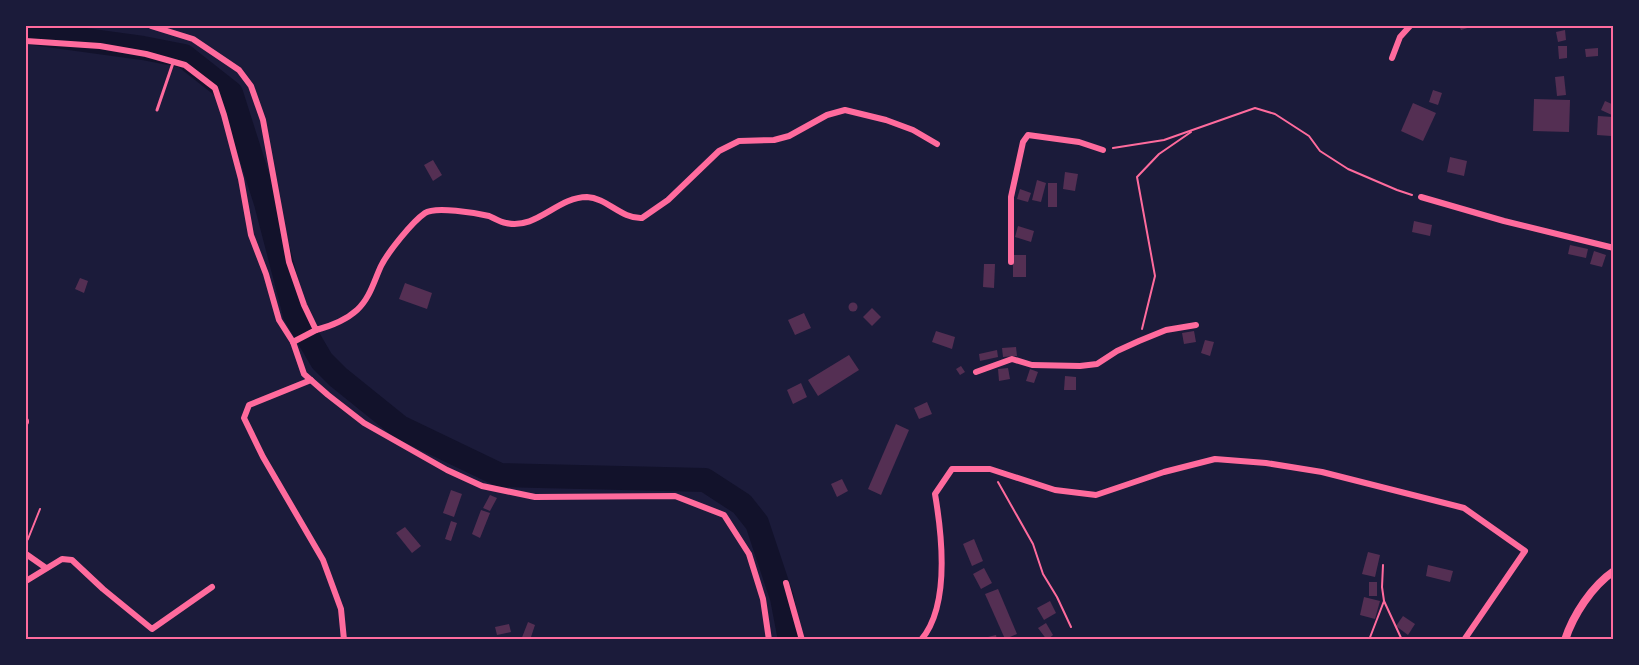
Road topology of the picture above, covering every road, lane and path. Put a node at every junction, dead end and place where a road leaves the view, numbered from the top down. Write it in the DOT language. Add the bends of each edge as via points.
graph roads {
  1 [pos="151,26"];
  2 [pos="1410,26"];
  3 [pos="26,41"];
  4 [pos="1392,58"];
  5 [pos="174,62"];
  6 [pos="157,110"];
  7 [pos="1193,130"];
  8 [pos="937,144"];
  9 [pos="1103,150"];
  10 [pos="1421,197"];
  11 [pos="1614,248"];
  12 [pos="1011,262"];
  13 [pos="1196,325"];
  14 [pos="316,330"];
  15 [pos="1139,341"];
  16 [pos="293,342"];
  17 [pos="975,372"];
  18 [pos="311,380"];
  19 [pos="990,469"];
  20 [pos="39,509"];
  21 [pos="26,542"];
  22 [pos="26,554"];
  23 [pos="1383,565"];
  24 [pos="46,568"];
  25 [pos="1614,571"];
  26 [pos="26,581"];
  27 [pos="786,583"];
  28 [pos="212,587"];
  29 [pos="1384,601"];
  30 [pos="1071,627"];
  31 [pos="344,639"];
  32 [pos="769,639"];
  33 [pos="802,639"];
  34 [pos="921,639"];
  35 [pos="1369,639"];
  36 [pos="1402,639"];
  37 [pos="1464,639"];
  38 [pos="1565,639"];
  1 -- 14 [label="street" via="193,39 239,70 251,86 263,120 289,262"];
  2 -- 4 [label="street" via="1400,37"];
  3 -- 5 [label="street" via="100,46"];
  5 -- 6 [label="lane"];
  5 -- 16 [label="street" via="185,65 215,88 241,179 251,235 279,320"];
  7 -- 9 [label="path" via="1164,140"];
  7 -- 10 [label="path" via="1254,108 1275,114 1348,169"];
  7 -- 15 [label="path" via="1159,154 1137,177 1155,276"];
  8 -- 14 [label="street" via="886,120 845,110 774,141 739,141 718,151 668,200 642,218 628,216 587,197 533,221 507,224 488,216 435,209 426,213 388,254 357,310"];
  9 -- 12 [label="street" via="1079,142 1028,135 1011,197"];
  10 -- 11 [label="street"];
  13 -- 15 [label="street" via="1166,330"];
  14 -- 16 [label="street"];
  15 -- 17 [label="street" via="1097,364 1032,365 1012,358"];
  16 -- 18 [label="street" via="304,374"];
  18 -- 31 [label="street" via="249,405 244,418 323,560 341,609"];
  18 -- 32 [label="street" via="364,423 482,486 535,498 675,496 724,515 749,554 763,599"];
  19 -- 30 [label="path" via="1034,544 1043,574"];
  19 -- 34 [label="street" via="952,469 935,494 940,528 940,591 929,630"];
  19 -- 37 [label="street" via="1055,490 1096,495 1215,459 1266,463 1322,472 1464,508 1525,551"];
  20 -- 21 [label="path"];
  22 -- 24 [label="street"];
  23 -- 29 [label="path"];
  24 -- 26 [label="street"];
  24 -- 28 [label="street" via="62,559 72,560 152,629"];
  25 -- 38 [label="street" via="1595,588"];
  27 -- 33 [label="street"];
  29 -- 35 [label="path"];
  29 -- 36 [label="path"];
}
